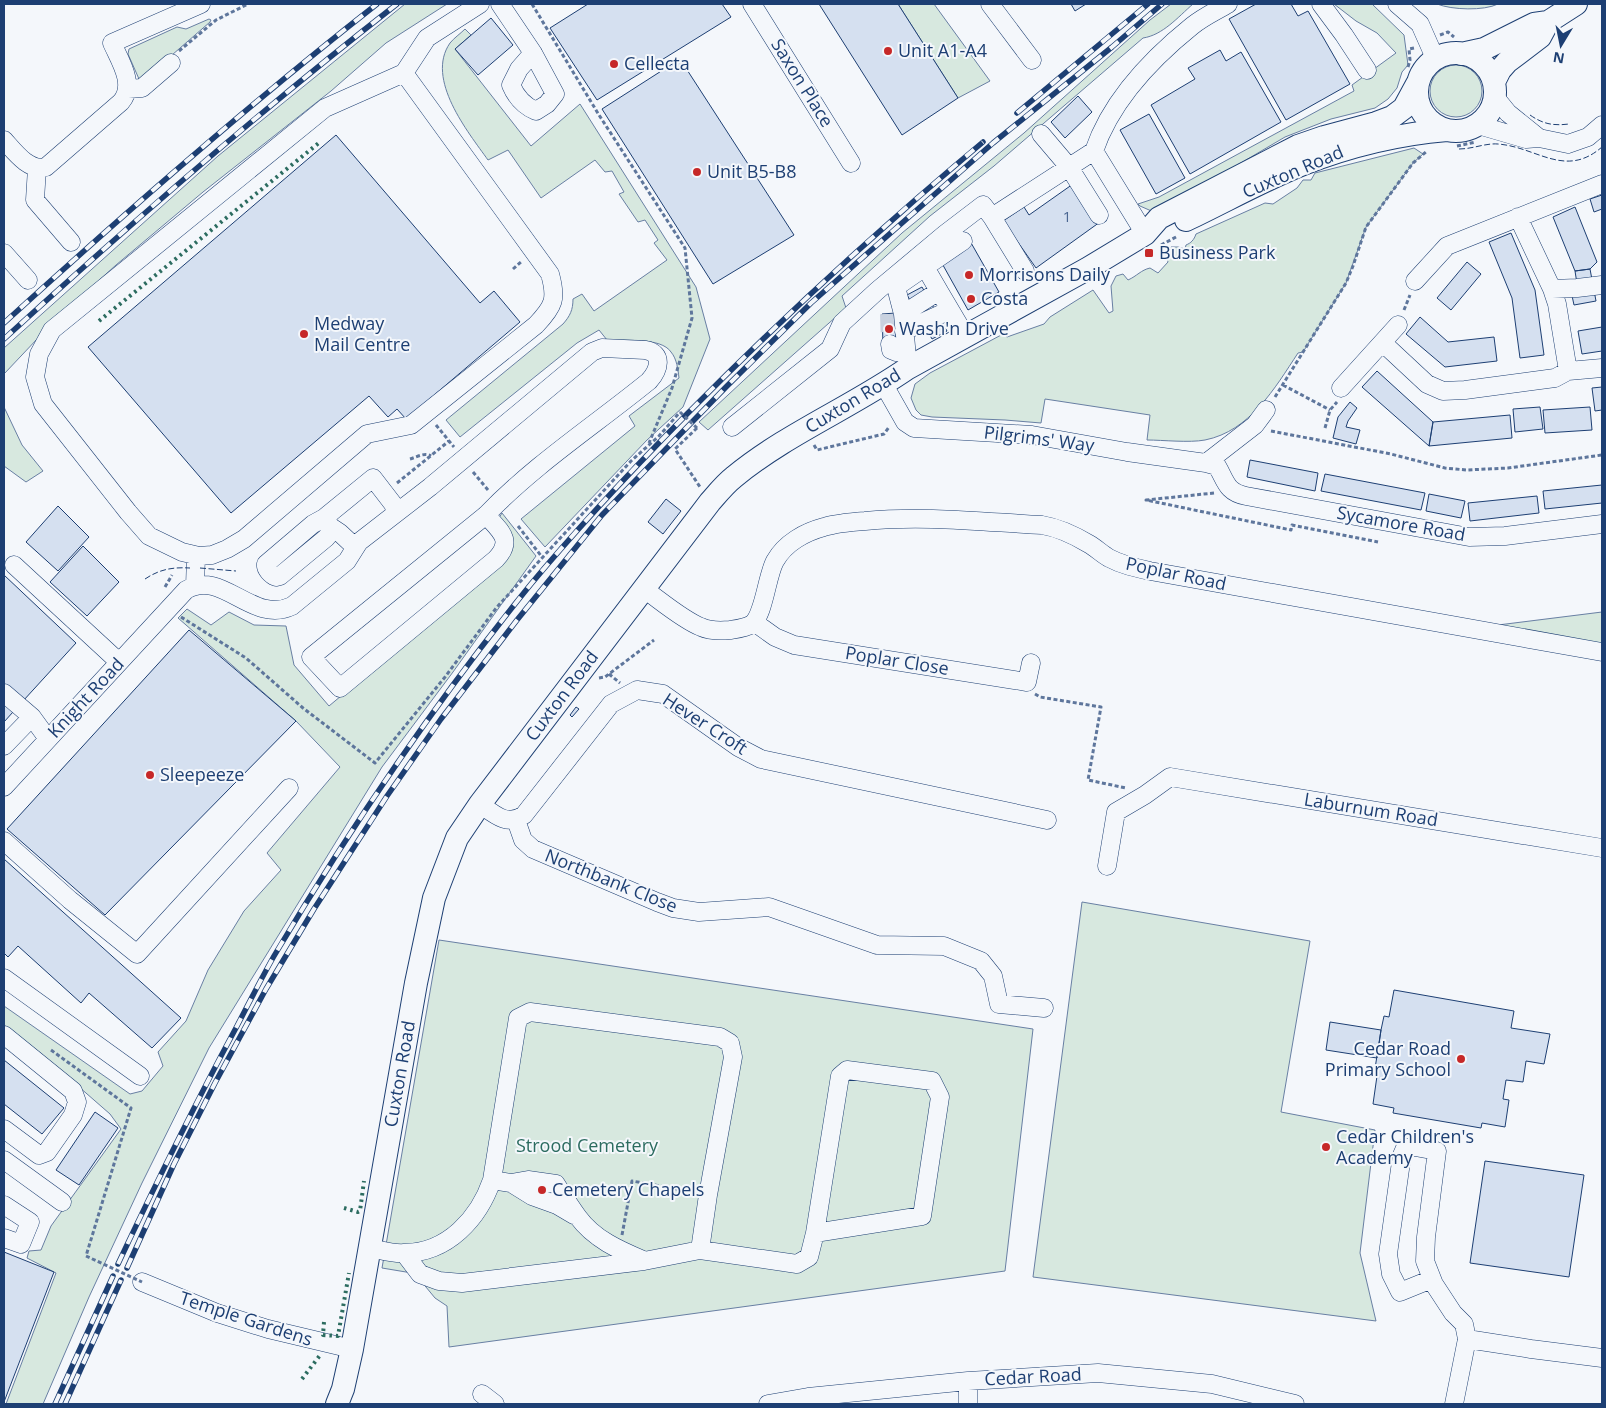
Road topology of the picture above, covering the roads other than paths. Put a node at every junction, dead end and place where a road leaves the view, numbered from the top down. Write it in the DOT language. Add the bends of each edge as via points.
graph roads {
  1 [pos="201,4"];
  2 [pos="480,4"];
  3 [pos="500,4"];
  4 [pos="752,4"];
  5 [pos="990,4"];
  6 [pos="1228,4"];
  7 [pos="1321,4"];
  8 [pos="1397,4"];
  9 [pos="1576,4"];
  10 [pos="1548,22"];
  11 [pos="533,54"];
  12 [pos="1461,54"];
  13 [pos="1435,58"];
  14 [pos="1032,60"];
  15 [pos="171,64"];
  16 [pos="1367,70"];
  17 [pos="404,73"];
  18 [pos="1417,84"];
  19 [pos="128,89"];
  20 [pos="1494,89"];
  21 [pos="1602,125"];
  22 [pos="1478,133"];
  23 [pos="1041,134"];
  24 [pos="1450,138"];
  25 [pos="1539,138"];
  26 [pos="4,140"];
  27 [pos="1094,151"];
  28 [pos="852,163"];
  29 [pos="1070,167"];
  30 [pos="37,168"];
  31 [pos="1602,184"];
  32 [pos="1099,215"];
  33 [pos="992,217"];
  34 [pos="1518,217"];
  35 [pos="963,241"];
  36 [pos="71,242"];
  37 [pos="1149,242"];
  38 [pos="4,253"];
  39 [pos="925,267"];
  40 [pos="1025,271"];
  41 [pos="28,280"];
  42 [pos="1415,281"];
  43 [pos="1602,285"];
  44 [pos="1552,289"];
  45 [pos="939,291"];
  46 [pos="950,310"];
  47 [pos="896,314"];
  48 [pos="1398,325"];
  49 [pos="904,332"];
  50 [pos="965,335"];
  51 [pos="1383,343"];
  52 [pos="890,344"];
  53 [pos="907,360"];
  54 [pos="1602,368"];
  55 [pos="1568,372"];
  56 [pos="884,385"];
  57 [pos="1341,388"];
  58 [pos="1266,410"];
  59 [pos="732,427"];
  60 [pos="1211,464"];
  61 [pos="396,512"];
  62 [pos="486,514"];
  63 [pos="1602,524"];
  64 [pos="355,547"];
  65 [pos="196,556"];
  66 [pos="14,565"];
  67 [pos="195,586"];
  68 [pos="644,589"];
  69 [pos="754,622"];
  70 [pos="1602,652"];
  71 [pos="119,662"];
  72 [pos="1031,663"];
  73 [pos="4,693"];
  74 [pos="32,717"];
  75 [pos="48,739"];
  76 [pos="4,746"];
  77 [pos="4,787"];
  78 [pos="289,788"];
  79 [pos="480,804"];
  80 [pos="516,820"];
  81 [pos="1047,820"];
  82 [pos="4,841"];
  83 [pos="1602,848"];
  84 [pos="1107,866"];
  85 [pos="4,978"];
  86 [pos="1044,1008"];
  87 [pos="4,1035"];
  88 [pos="140,1076"];
  89 [pos="4,1129"];
  90 [pos="4,1160"];
  91 [pos="492,1180"];
  92 [pos="62,1202"];
  93 [pos="4,1205"];
  94 [pos="815,1233"];
  95 [pos="4,1238"];
  96 [pos="370,1248"];
  97 [pos="700,1250"];
  98 [pos="404,1254"];
  99 [pos="644,1261"];
  100 [pos="1432,1279"];
  101 [pos="142,1282"];
  102 [pos="1467,1339"];
  103 [pos="352,1350"];
  104 [pos="1602,1358"];
  105 [pos="968,1381"];
  106 [pos="337,1404"];
  107 [pos="768,1404"];
  108 [pos="968,1404"];
  109 [pos="1295,1404"];
  110 [pos="1454,1404"];
  1 -- 19 [label="street" via="112,43"];
  2 -- 17 [label="street" via="427,38"];
  3 -- 11 [label="street"];
  4 -- 28 [label="street, Saxon Place"];
  5 -- 14 [label="street"];
  6 -- 27 [label="street" via="1193,25 1147,68 1118,102 1101,131"];
  7 -- 16 [label="street"];
  8 -- 13 [label="street" via="1420,24"];
  9 -- 10 [label="main road"];
  10 -- 12 [label="main road" via="1534,24 1484,48"];
  10 -- 20 [label="main road" via="1540,37 1504,65"];
  12 -- 13 [label="main road"];
  12 -- 20 [label="main road" via="1482,63 1488,70"];
  13 -- 18 [label="main road" via="1423,68"];
  15 -- 19 [label="street" via="142,88"];
  17 -- 65 [label="street" via="550,274 555,291 549,312 411,425 367,434 241,541 215,554"];
  17 -- 65 [label="street" via="325,108 52,330 39,354 34,377 43,404 150,536"];
  18 -- 24 [label="main road" via="1417,97 1423,114"];
  18 -- 37 [label="main road, Cuxton Road" via="1404,108 1392,117 1324,136 1282,153 1159,218"];
  19 -- 30 [label="street" via="121,102 50,164"];
  20 -- 22 [label="main road" via="1488,115"];
  20 -- 25 [label="street" via="1508,113"];
  21 -- 25 [label="street" via="1588,137 1573,143"];
  22 -- 24 [label="main road" via="1466,130"];
  22 -- 25 [label="street"];
  23 -- 29 [label="street"];
  24 -- 37 [label="main road, Cuxton Road" via="1406,135 1336,153 1302,165 1164,230"];
  26 -- 30 [label="street" via="23,160"];
  27 -- 29 [label="street"];
  27 -- 37 [label="street"];
  29 -- 32 [label="street"];
  29 -- 33 [label="street"];
  30 -- 36 [label="street" via="35,200"];
  31 -- 34 [label="street"];
  33 -- 40 [label="street"];
  33 -- 59 [label="street" via="983,205 945,234 842,323 830,349"];
  34 -- 42 [label="street" via="1447,246"];
  34 -- 44 [label="street"];
  35 -- 39 [label="street"];
  37 -- 50 [label="main road, Cuxton Road" via="1087,269"];
  38 -- 41 [label="street"];
  39 -- 45 [label="street"];
  39 -- 47 [label="street" via="896,287"];
  43 -- 44 [label="street"];
  44 -- 55 [label="street"];
  45 -- 46 [label="street"];
  45 -- 47 [label="street"];
  46 -- 49 [label="street"];
  46 -- 50 [label="street"];
  47 -- 49 [label="street"];
  48 -- 51 [label="street"];
  49 -- 53 [label="street"];
  50 -- 53 [label="main road, Cuxton Road"];
  51 -- 55 [label="street" via="1427,384 1443,391 1555,378"];
  51 -- 57 [label="street"];
  52 -- 53 [label="street" via="891,350"];
  53 -- 56 [label="main road, Cuxton Road"];
  54 -- 55 [label="street"];
  56 -- 60 [label="street, Pilgrims' Way" via="904,422 914,428 1032,435"];
  56 -- 68 [label="main road, Cuxton Road" via="775,448 733,478 710,502"];
  58 -- 60 [label="street"];
  60 -- 63 [label="street, Sycamore Road" via="1228,488 1241,495 1469,537 1505,536"];
  61 -- 62 [label="street" via="596,350 652,352 657,358 658,370 649,381"];
  61 -- 64 [label="street"];
  61 -- 64 [label="street" via="373,478 329,524"];
  62 -- 62 [label="street" via="311,657 340,688 504,551 506,542"];
  64 -- 67 [label="street" via="347,561 295,604 281,610 259,608 216,587"];
  65 -- 67 [label="street"];
  66 -- 71 [label="street"];
  67 -- 71 [label="street, Knight Road" via="186,590"];
  68 -- 69 [label="street" via="703,628 732,630"];
  68 -- 79 [label="main road, Cuxton Road"];
  69 -- 70 [label="street, Poplar Road" via="776,558 804,534 824,526 846,523 921,519 1042,525 1057,528 1126,565 1150,571"];
  69 -- 72 [label="street, Poplar Close" via="775,637 794,645 1027,682"];
  71 -- 75 [label="street, Knight Road"];
  73 -- 74 [label="street"];
  74 -- 75 [label="street"];
  74 -- 76 [label="street"];
  75 -- 77 [label="street, Knight Road"];
  78 -- 82 [label="street" via="137,954"];
  79 -- 80 [label="street" via="499,817"];
  79 -- 96 [label="main road, Cuxton Road" via="457,838 434,898 416,982"];
  80 -- 81 [label="street, Hever Croft" via="524,815 611,704 637,690 663,694 738,747 761,759"];
  80 -- 86 [label="street, Northbank Close" via="523,840 533,849 673,908 699,912 769,907 877,945 944,946 981,961 993,976 999,1004"];
  83 -- 84 [label="street, Laburnum Road" via="1170,777 1116,812"];
  85 -- 88 [label="street"];
  87 -- 89 [label="street" via="73,1091 77,1102 73,1115 47,1152 39,1154"];
  90 -- 92 [label="street"];
  91 -- 97 [label="street" via="518,1018 530,1012 720,1037 730,1043 733,1056"];
  91 -- 98 [label="street" via="487,1196 471,1220 452,1238 428,1249"];
  91 -- 99 [label="street" via="556,1184 578,1218 599,1238"];
  93 -- 95 [label="street" via="30,1222 21,1244"];
  94 -- 94 [label="street" via="840,1076 847,1070 932,1081 940,1097 922,1216"];
  94 -- 97 [label="street" via="809,1257 797,1264"];
  96 -- 98 [label="street"];
  96 -- 103 [label="main road, Cuxton Road"];
  97 -- 99 [label="street"];
  98 -- 99 [label="street" via="420,1274 439,1281 462,1283"];
  100 -- 100 [label="street" via="1425,1261 1437,1151 1415,1146 1405,1148 1402,1155 1388,1254 1391,1274 1400,1292"];
  100 -- 102 [label="street" via="1453,1313 1464,1324"];
  101 -- 103 [label="street, Temple Gardens" via="222,1315"];
  102 -- 104 [label="street"];
  102 -- 110 [label="street"];
  103 -- 106 [label="main road, Cuxton Road"];
  105 -- 107 [label="street, Cedar Road"];
  105 -- 108 [label="street"];
  105 -- 109 [label="street, Cedar Road" via="1098,1373 1212,1384"];
}
